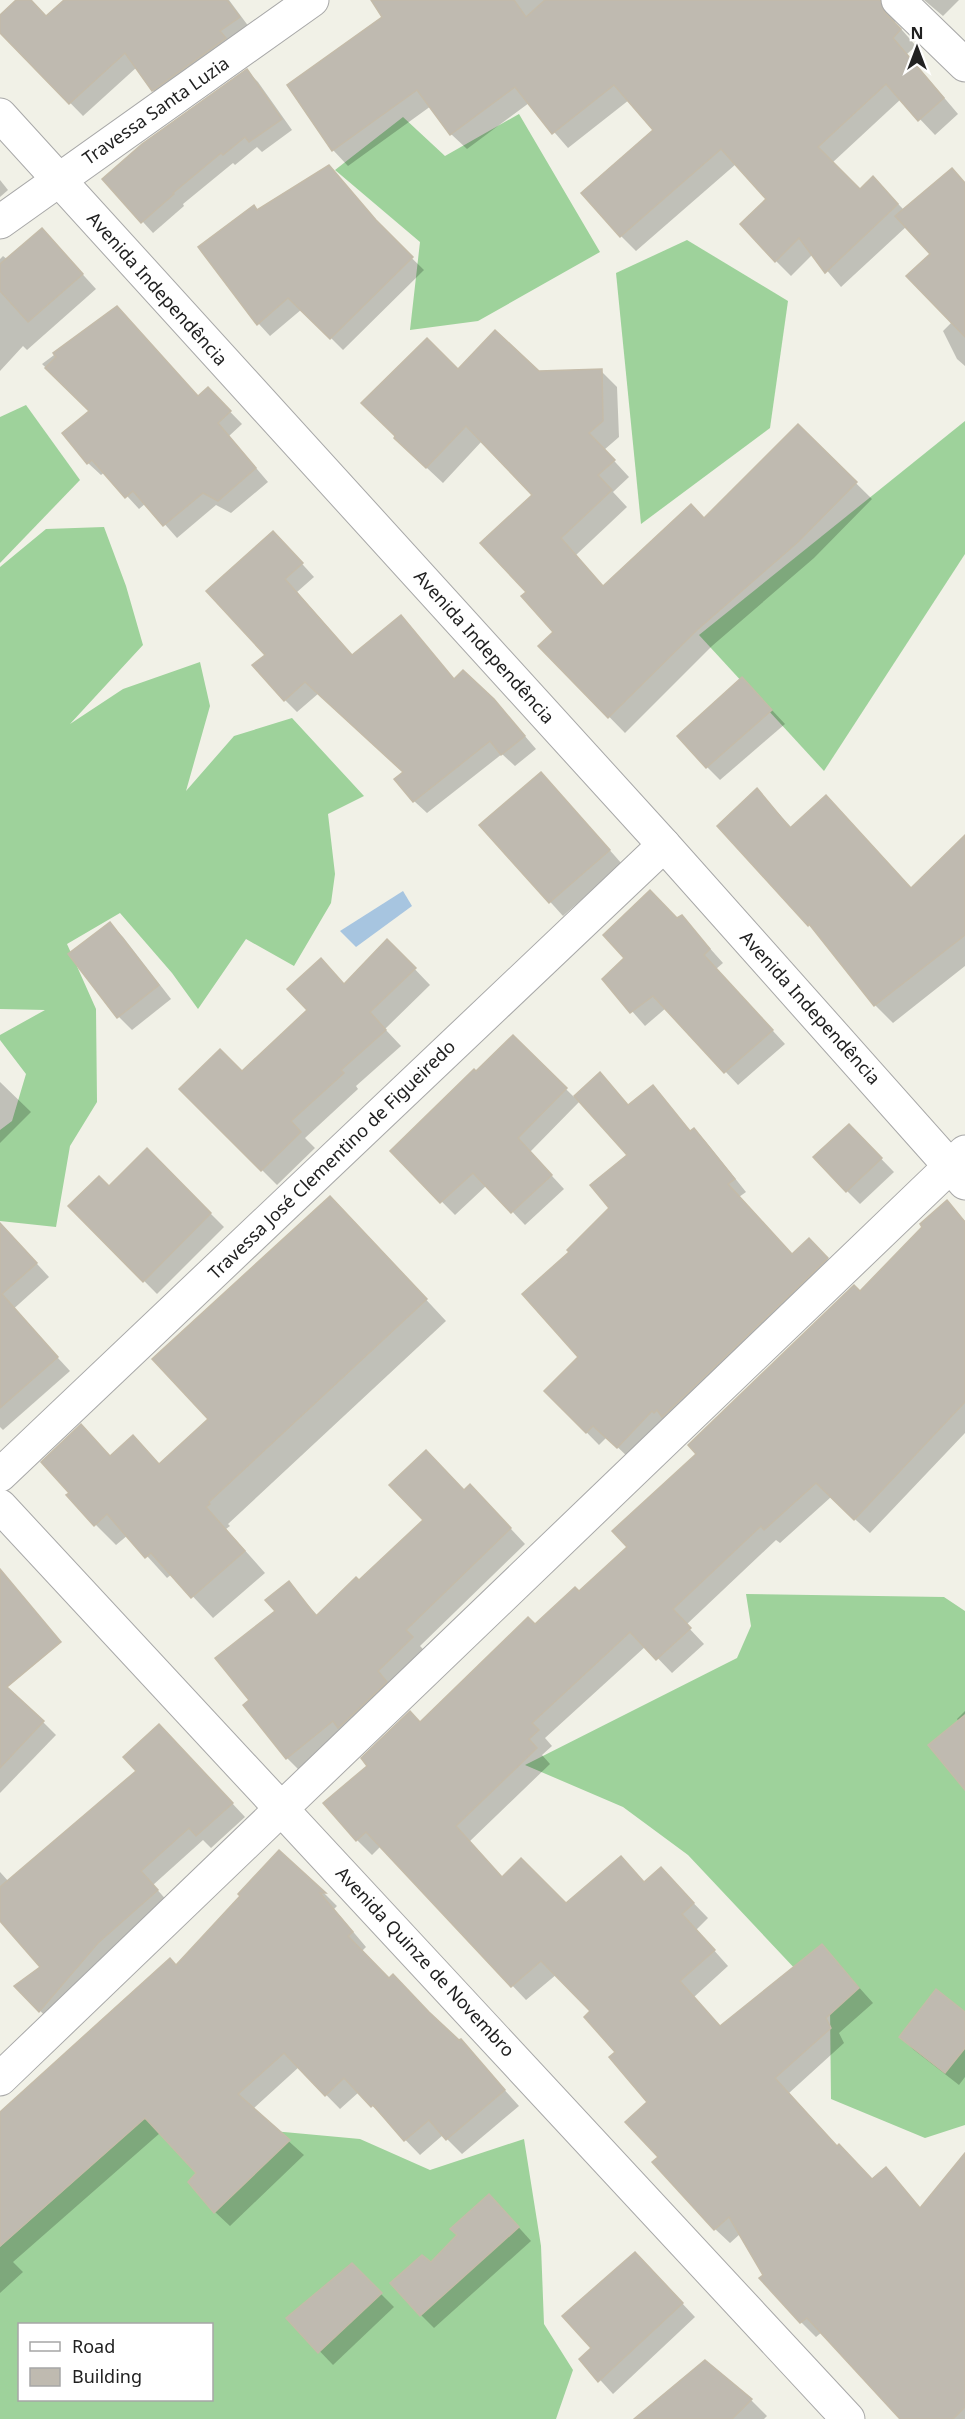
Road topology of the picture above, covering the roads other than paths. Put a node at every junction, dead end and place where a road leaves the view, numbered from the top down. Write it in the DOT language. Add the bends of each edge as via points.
graph roads {
  1 [pos="312,0"];
  2 [pos="898,0"];
  3 [pos="965,65"];
  4 [pos="0,115"];
  5 [pos="58,181"];
  6 [pos="0,222"];
  7 [pos="664,845"];
  8 [pos="960,1167"];
  9 [pos="0,1475"];
  10 [pos="0,1506"];
  11 [pos="282,1808"];
  12 [pos="0,2079"];
  13 [pos="848,2419"];
  1 -- 5 [label="street, Travessa Santa Luzia"];
  2 -- 3 [label="street"];
  4 -- 5 [label="street, Avenida Independência"];
  5 -- 6 [label="street, Travessa Santa Luzia"];
  5 -- 7 [label="street, Avenida Independência"];
  7 -- 8 [label="street, Avenida Independência"];
  7 -- 9 [label="street, Travessa José Clementino de Figueiredo"];
  8 -- 11 [label="street"];
  10 -- 11 [label="street, Avenida Quinze de Novembro"];
  11 -- 12 [label="street"];
  11 -- 13 [label="street, Avenida Quinze de Novembro"];
}
